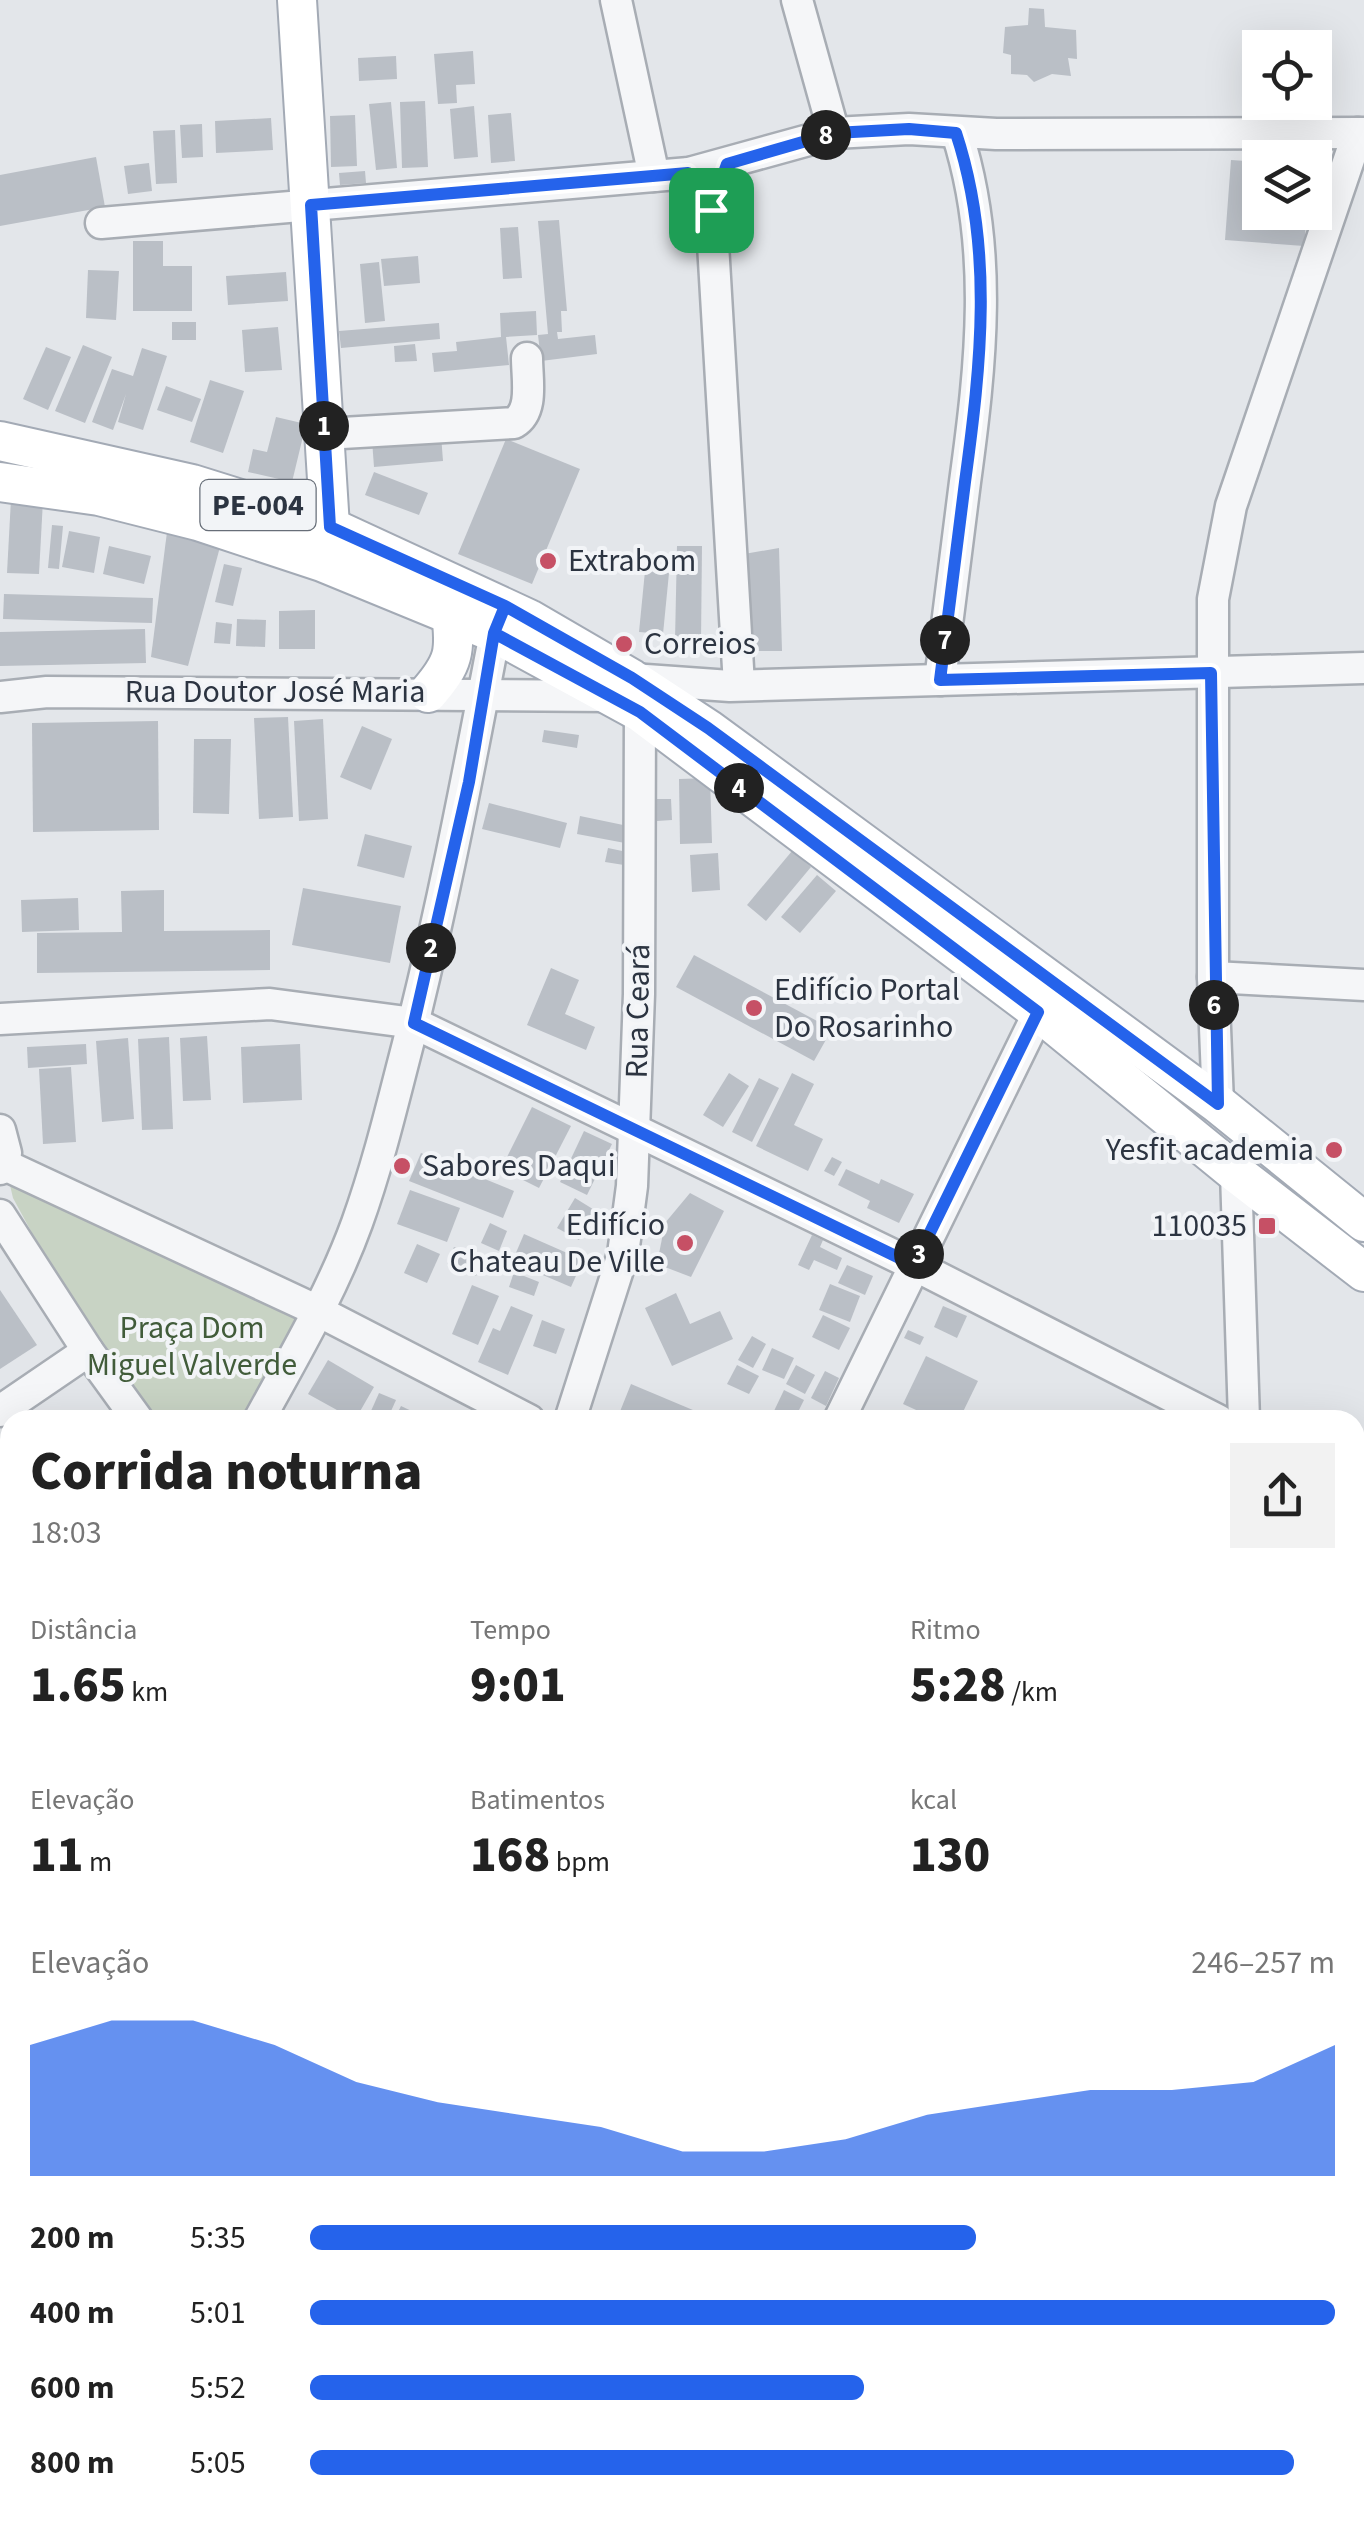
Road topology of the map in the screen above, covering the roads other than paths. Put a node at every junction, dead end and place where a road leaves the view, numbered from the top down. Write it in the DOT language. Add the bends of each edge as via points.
graph roads {
  1 [pos="297,0"];
  2 [pos="616,0"];
  3 [pos="797,0"];
  4 [pos="834,133"];
  5 [pos="956,133"];
  6 [pos="996,134"];
  7 [pos="1361,134"];
  8 [pos="727,164"];
  9 [pos="688,173"];
  10 [pos="654,176"];
  11 [pos="971,178"];
  12 [pos="311,205"];
  13 [pos="711,210"];
  14 [pos="101,223"];
  15 [pos="527,358"];
  16 [pos="325,434"];
  17 [pos="0,441"];
  18 [pos="0,482"];
  19 [pos="330,527"];
  20 [pos="451,613"];
  21 [pos="500,620"];
  22 [pos="1364,668"];
  23 [pos="1211,673"];
  24 [pos="940,680"];
  25 [pos="735,686"];
  26 [pos="428,692"];
  27 [pos="483,694"];
  28 [pos="0,696"];
  29 [pos="628,696"];
  30 [pos="708,728"];
  31 [pos="1213,977"];
  32 [pos="1364,985"];
  33 [pos="1038,1012"];
  34 [pos="0,1019"];
  35 [pos="414,1023"];
  36 [pos="1218,1104"];
  37 [pos="0,1130"];
  38 [pos="636,1130"];
  39 [pos="2,1166"];
  40 [pos="1236,1173"];
  41 [pos="0,1215"];
  42 [pos="1364,1222"];
  43 [pos="914,1265"];
  44 [pos="1364,1272"];
  45 [pos="318,1311"];
  46 [pos="88,1351"];
  47 [pos="1,1410"];
  48 [pos="131,1410"];
  49 [pos="264,1410"];
  50 [pos="509,1410"];
  51 [pos="573,1410"];
  52 [pos="844,1410"];
  53 [pos="1198,1410"];
  54 [pos="1244,1410"];
  1 -- 12 [label="main road"];
  2 -- 10 [label="street"];
  3 -- 4 [label="street"];
  4 -- 5 [label="street"];
  4 -- 8 [label="street"];
  5 -- 6 [label="street"];
  5 -- 11 [label="street"];
  6 -- 7 [label="street"];
  6 -- 11 [label="street"];
  7 -- 23 [label="street" via="1231,506 1213,599"];
  8 -- 9 [label="street"];
  8 -- 13 [label="street"];
  9 -- 10 [label="street"];
  9 -- 13 [label="street"];
  10 -- 12 [label="street"];
  11 -- 24 [label="street" via="982,254 981,335"];
  12 -- 14 [label="street"];
  12 -- 16 [label="main road"];
  13 -- 25 [label="street"];
  15 -- 16 [label="street" via="527,408 514,423"];
  16 -- 19 [label="main road"];
  17 -- 19 [label="main road, PE-004" via="192,484"];
  18 -- 20 [label="main road, PE-004" via="99,496 198,521"];
  19 -- 21 [label="main road, PE-004"];
  20 -- 21 [label="main road, PE-004"];
  20 -- 26 [label="main road" via="453,658"];
  21 -- 27 [label="street"];
  21 -- 29 [label="main road, PE-004"];
  22 -- 23 [label="street, Rua Doutor José Maria"];
  23 -- 24 [label="street, Rua Doutor José Maria"];
  23 -- 31 [label="street"];
  24 -- 25 [label="street, Rua Doutor José Maria"];
  25 -- 29 [label="street, Rua Doutor José Maria"];
  25 -- 30 [label="street"];
  26 -- 27 [label="street, Rua Doutor José Maria"];
  26 -- 28 [label="street, Rua Doutor José Maria"];
  27 -- 29 [label="street, Rua Doutor José Maria"];
  27 -- 35 [label="street"];
  29 -- 30 [label="main road, PE-004"];
  29 -- 33 [label="main road, PE-004"];
  29 -- 38 [label="street, Rua Ceará"];
  30 -- 36 [label="main road, PE-004"];
  31 -- 32 [label="street"];
  31 -- 36 [label="street"];
  33 -- 40 [label="main road, PE-004"];
  33 -- 43 [label="street"];
  34 -- 35 [label="street" via="270,1004"];
  35 -- 38 [label="street"];
  35 -- 45 [label="street" via="356,1227"];
  36 -- 42 [label="main road, PE-004"];
  37 -- 39 [label="street"];
  38 -- 43 [label="street"];
  38 -- 51 [label="street, Rua Ceará" via="623,1254"];
  39 -- 45 [label="street"];
  40 -- 44 [label="main road, PE-004"];
  40 -- 54 [label="street"];
  41 -- 46 [label="street"];
  43 -- 52 [label="street"];
  43 -- 53 [label="street"];
  45 -- 49 [label="street"];
  45 -- 50 [label="street"];
  46 -- 47 [label="street"];
  46 -- 48 [label="street"];
}
